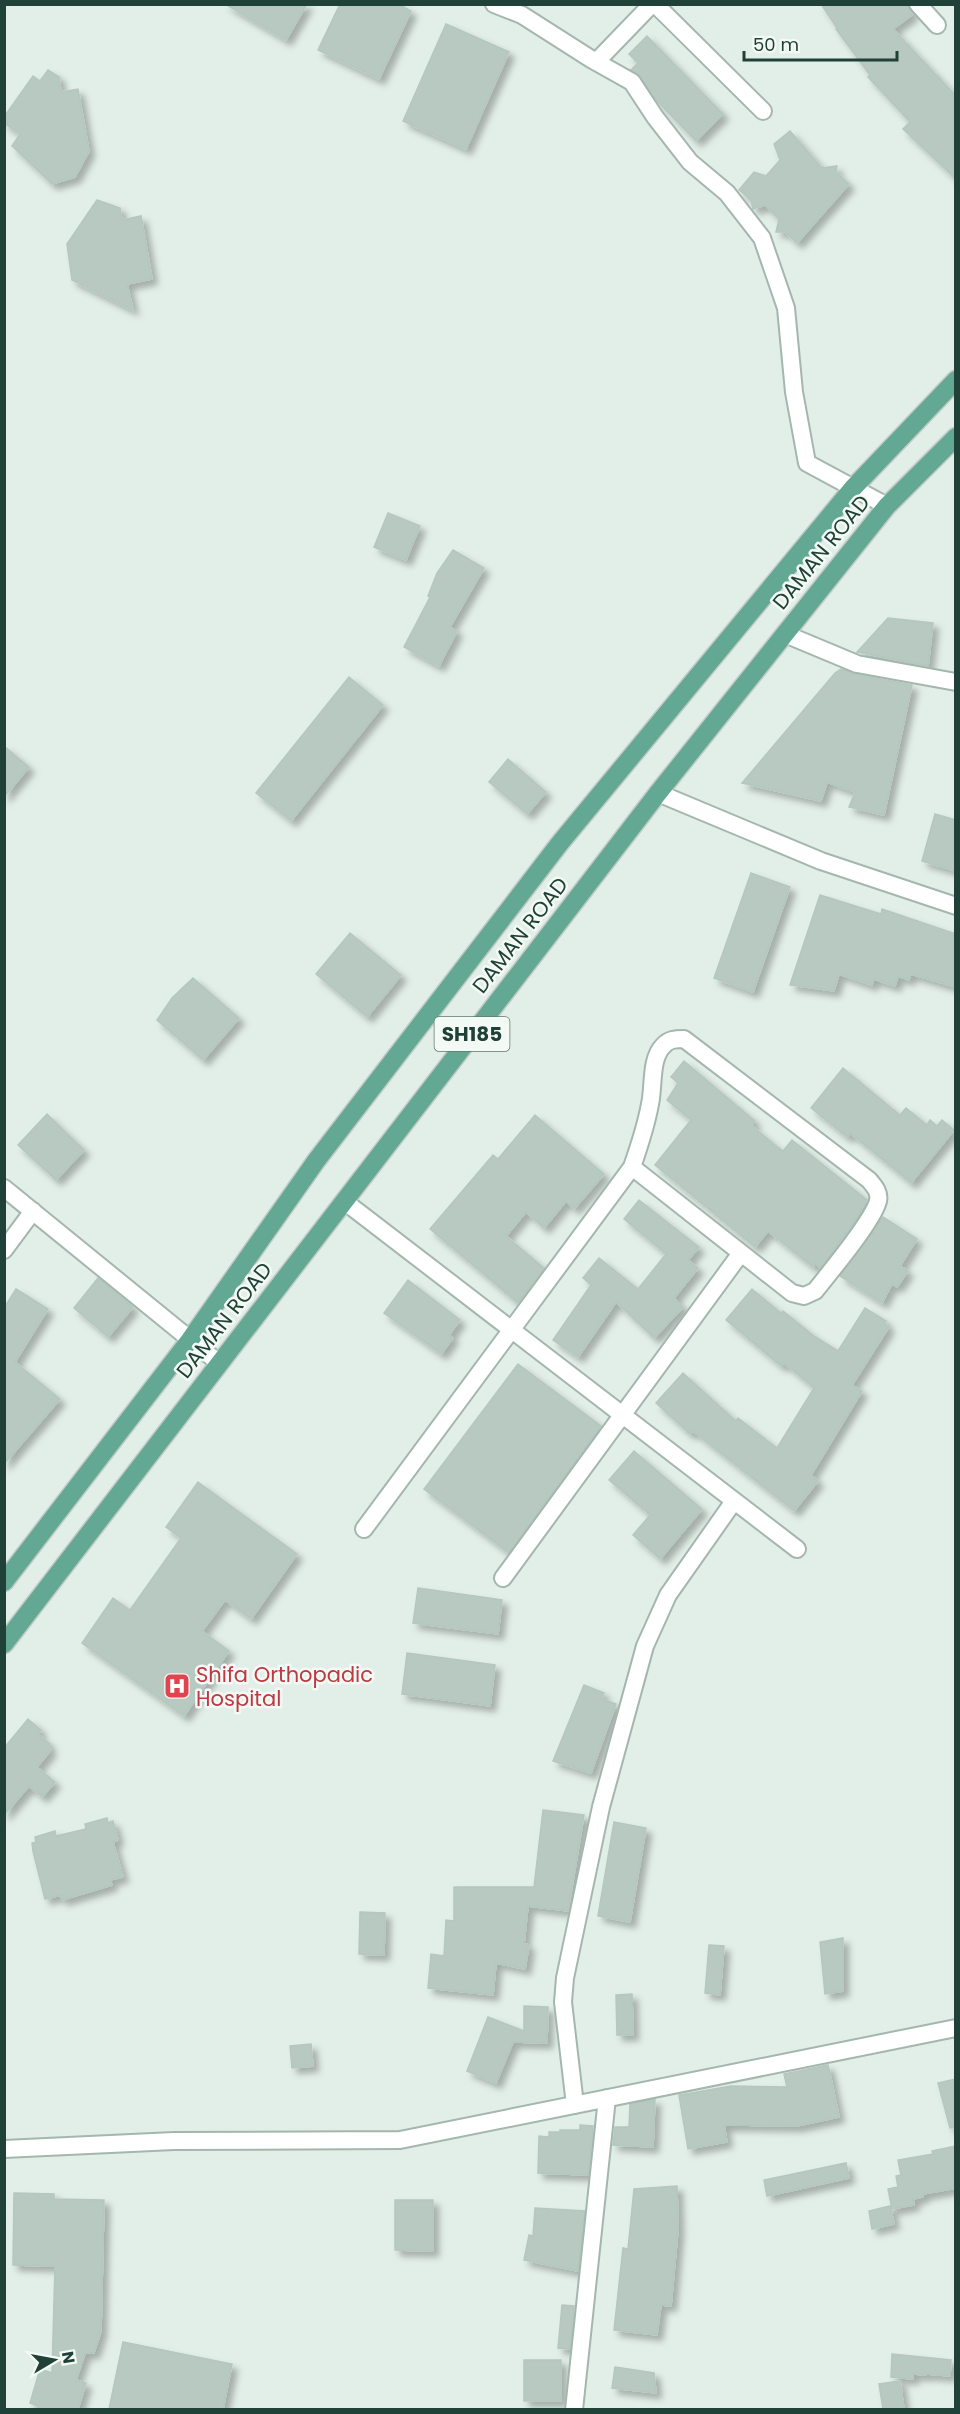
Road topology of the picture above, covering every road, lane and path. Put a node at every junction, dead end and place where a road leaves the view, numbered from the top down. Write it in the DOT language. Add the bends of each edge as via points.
graph roads {
  1 [pos="494,4"];
  2 [pos="653,4"];
  3 [pos="918,4"];
  4 [pos="937,25"];
  5 [pos="596,62"];
  6 [pos="763,111"];
  7 [pos="956,380"];
  8 [pos="956,437"];
  9 [pos="853,488"];
  10 [pos="887,506"];
  11 [pos="784,634"];
  12 [pos="956,682"];
  13 [pos="658,793"];
  14 [pos="956,906"];
  15 [pos="632,1167"];
  16 [pos="4,1188"];
  17 [pos="344,1201"];
  18 [pos="33,1211"];
  19 [pos="4,1250"];
  20 [pos="741,1253"];
  21 [pos="512,1330"];
  22 [pos="190,1340"];
  23 [pos="219,1363"];
  24 [pos="622,1415"];
  25 [pos="734,1501"];
  26 [pos="364,1529"];
  27 [pos="797,1549"];
  28 [pos="503,1578"];
  29 [pos="4,1582"];
  30 [pos="4,1644"];
  31 [pos="956,2028"];
  32 [pos="607,2098"];
  33 [pos="575,2105"];
  34 [pos="4,2149"];
  35 [pos="574,2409"];
  1 -- 5 [label="street" via="522,15"];
  2 -- 5 [label="street"];
  2 -- 6 [label="street"];
  3 -- 4 [label="street"];
  5 -- 9 [label="street" via="632,81 690,162 727,193 762,238 786,308 794,392 807,464"];
  7 -- 9 [label="main road"];
  8 -- 10 [label="main road, DAMAN ROAD / SH185"];
  9 -- 10 [label="street"];
  9 -- 22 [label="main road" via="560,843 316,1161"];
  10 -- 11 [label="main road, DAMAN ROAD / SH185"];
  11 -- 12 [label="street" via="857,664"];
  11 -- 13 [label="main road, DAMAN ROAD / SH185"];
  13 -- 14 [label="street" via="821,861"];
  13 -- 17 [label="main road, DAMAN ROAD / SH185"];
  15 -- 20 [label="street"];
  15 -- 20 [label="street" via="651,1104 657,1055 674,1039 684,1039 877,1189 878,1200 870,1217 815,1291 804,1296 792,1293"];
  15 -- 21 [label="street"];
  16 -- 18 [label="street"];
  17 -- 21 [label="street"];
  17 -- 23 [label="main road, DAMAN ROAD / SH185"];
  18 -- 19 [label="street"];
  18 -- 22 [label="street"];
  20 -- 24 [label="street"];
  21 -- 24 [label="street"];
  21 -- 26 [label="street"];
  22 -- 23 [label="street"];
  22 -- 29 [label="main road"];
  23 -- 30 [label="main road, DAMAN ROAD / SH185"];
  24 -- 25 [label="street"];
  24 -- 28 [label="street"];
  25 -- 27 [label="street"];
  25 -- 33 [label="street" via="668,1595 656,1619 601,1807 565,1978 563,2002"];
  31 -- 32 [label="street"];
  32 -- 33 [label="street"];
  32 -- 35 [label="street"];
  33 -- 34 [label="street" via="400,2140 174,2141"];
}
